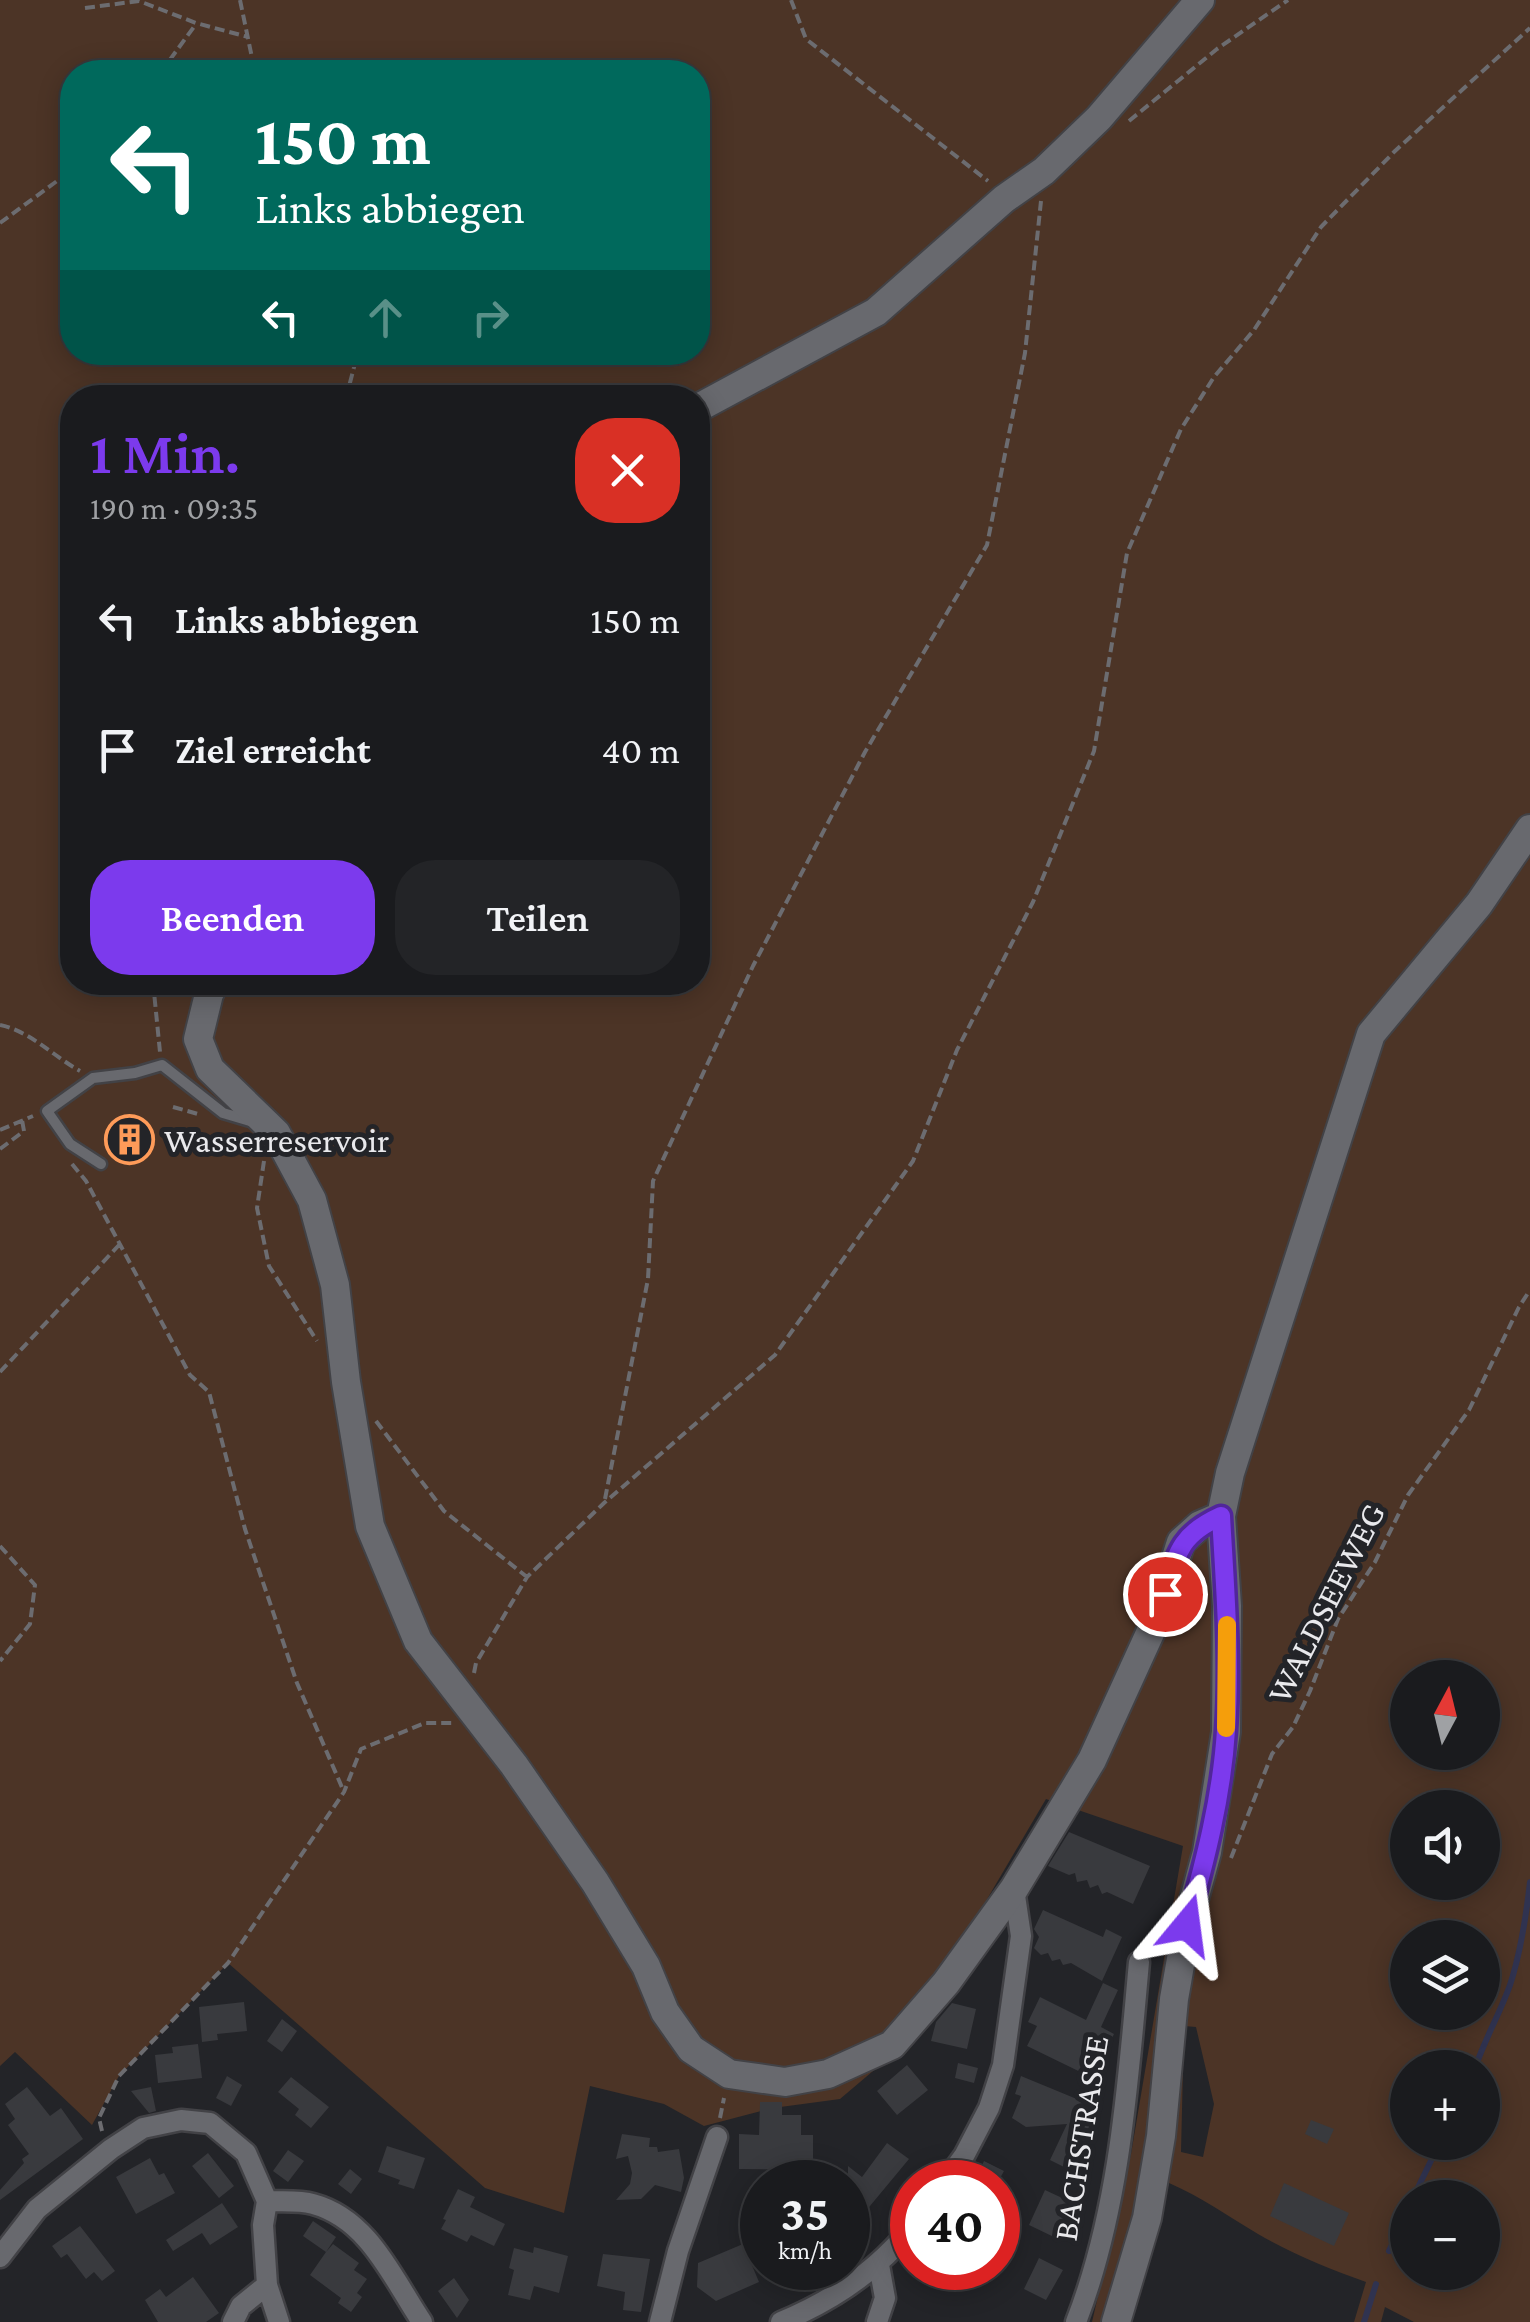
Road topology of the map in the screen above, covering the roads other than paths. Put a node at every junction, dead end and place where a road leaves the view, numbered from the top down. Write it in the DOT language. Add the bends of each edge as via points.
graph roads {
  1 [pos="1200,0"];
  2 [pos="710,402"];
  3 [pos="1530,829"];
  4 [pos="209,995"];
  5 [pos="270,1127"];
  6 [pos="101,1164"];
  7 [pos="1221,1516"];
  8 [pos="1014,1889"];
  9 [pos="1139,1962"];
  10 [pos="717,2138"];
  11 [pos="961,2160"];
  12 [pos="266,2201"];
  13 [pos="890,2252"];
  14 [pos="0,2257"];
  15 [pos="879,2265"];
  16 [pos="268,2285"];
  17 [pos="232,2322"];
  18 [pos="279,2322"];
  19 [pos="422,2322"];
  20 [pos="660,2322"];
  21 [pos="781,2322"];
  22 [pos="877,2322"];
  23 [pos="1076,2322"];
  24 [pos="1116,2322"];
  1 -- 2 [label="street" via="1044,171 876,312"];
  3 -- 7 [label="street" via="1479,904 1370,1034"];
  4 -- 5 [label="street" via="198,1039 210,1069"];
  5 -- 6 [label="lane" via="223,1112 162,1065 93,1078 46,1111 70,1144"];
  5 -- 8 [label="street" via="312,1200 335,1285 370,1526 418,1641 595,1882 691,2049 730,2074 785,2082 828,2074 892,2046"];
  7 -- 8 [label="street" via="1181,1542 1156,1620 1092,1760"];
  7 -- 24 [label="street" via="1226,1732 1208,1852 1174,1999 1148,2218"];
  8 -- 11 [label="street" via="1022,1936 1002,2065 989,2108"];
  9 -- 23 [label="street, BACHSTRASSE" via="1110,2204"];
  10 -- 20 [label="street"];
  12 -- 14 [label="street" via="246,2153 210,2123 181,2120 142,2128 37,2209"];
  12 -- 16 [label="street"];
  12 -- 19 [label="street" via="336,2212 370,2241"];
  13 -- 15 [label="street"];
  15 -- 21 [label="street"];
  15 -- 22 [label="street" via="884,2298"];
  16 -- 17 [label="street" via="240,2306"];
  16 -- 18 [label="street"];
}
